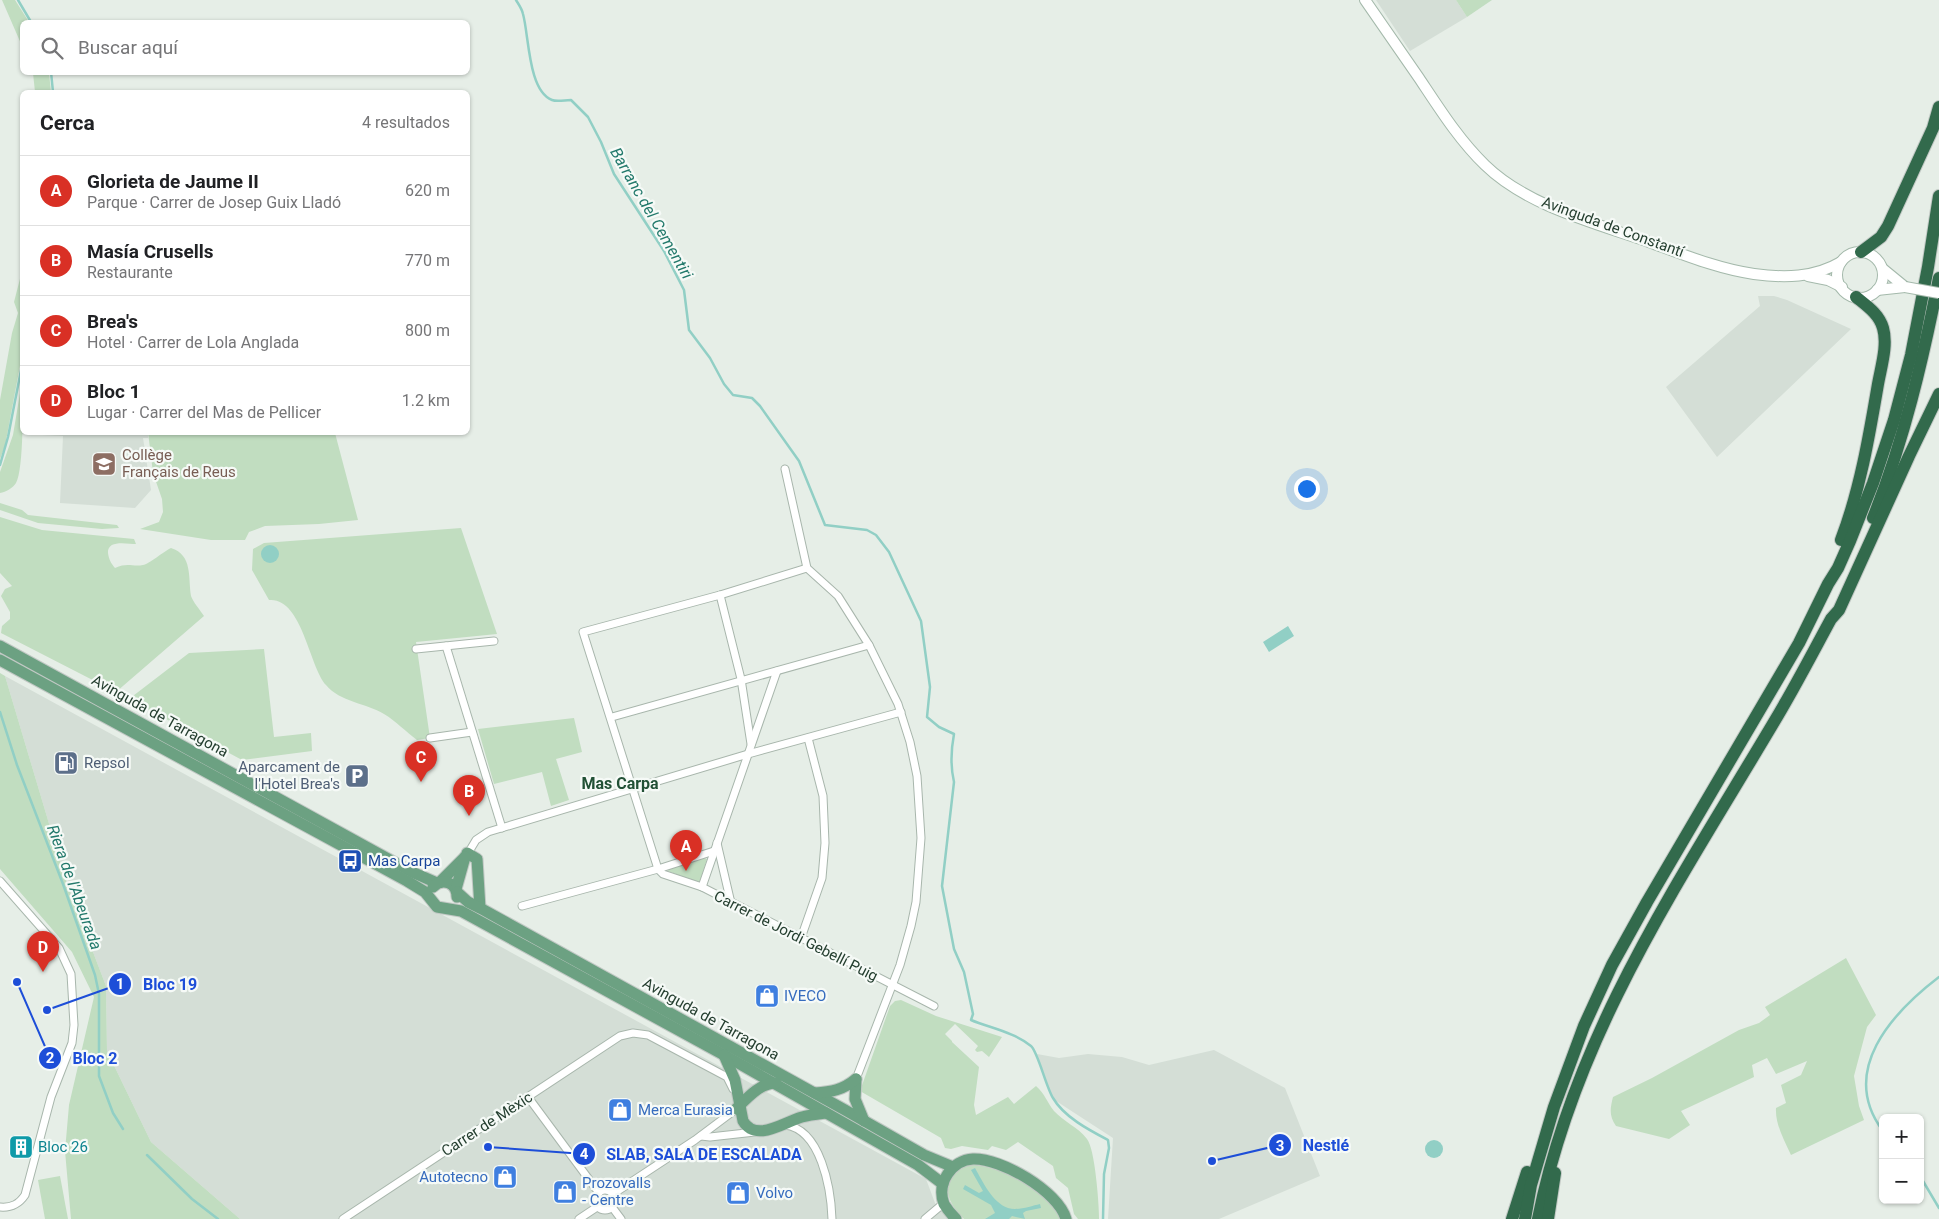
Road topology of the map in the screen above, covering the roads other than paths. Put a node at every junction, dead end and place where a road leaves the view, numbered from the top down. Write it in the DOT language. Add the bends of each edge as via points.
graph roads {
  1 [pos="1365,0"];
  2 [pos="1939,107"];
  3 [pos="1939,196"];
  4 [pos="1861,252"];
  5 [pos="1842,262"];
  6 [pos="1883,270"];
  7 [pos="1802,276"];
  8 [pos="1939,278"];
  9 [pos="1842,287"];
  10 [pos="1905,287"];
  11 [pos="1877,290"];
  12 [pos="1939,293"];
  13 [pos="1856,297"];
  14 [pos="1939,394"];
  15 [pos="785,469"];
  16 [pos="807,568"];
  17 [pos="1828,584"];
  18 [pos="720,595"];
  19 [pos="1831,620"];
  20 [pos="494,641"];
  21 [pos="869,645"];
  22 [pos="0,646"];
  23 [pos="446,646"];
  24 [pos="416,649"];
  25 [pos="0,660"];
  26 [pos="777,671"];
  27 [pos="741,680"];
  28 [pos="901,712"];
  29 [pos="612,717"];
  30 [pos="472,732"];
  31 [pos="430,738"];
  32 [pos="808,738"];
  33 [pos="750,750"];
  34 [pos="632,789"];
  35 [pos="502,828"];
  36 [pos="717,842"];
  37 [pos="714,851"];
  38 [pos="466,855"];
  39 [pos="658,868"];
  40 [pos="0,881"];
  41 [pos="439,883"];
  42 [pos="702,887"];
  43 [pos="457,890"];
  44 [pos="431,899"];
  45 [pos="731,903"];
  46 [pos="522,906"];
  47 [pos="448,908"];
  48 [pos="480,908"];
  49 [pos="801,938"];
  50 [pos="892,984"];
  51 [pos="934,1006"];
  52 [pos="1584,1026"];
  53 [pos="724,1055"];
  54 [pos="856,1079"];
  55 [pos="773,1083"];
  56 [pos="815,1093"];
  57 [pos="528,1097"];
  58 [pos="738,1105"];
  59 [pos="826,1112"];
  60 [pos="865,1121"];
  61 [pos="782,1125"];
  62 [pos="764,1131"];
  63 [pos="701,1136"];
  64 [pos="1555,1156"];
  65 [pos="953,1166"];
  66 [pos="943,1184"];
  67 [pos="599,1192"];
  68 [pos="613,1194"];
  69 [pos="944,1203"];
  70 [pos="0,1207"];
  71 [pos="597,1207"];
  72 [pos="612,1207"];
  73 [pos="343,1219"];
  74 [pos="579,1219"];
  75 [pos="620,1219"];
  76 [pos="832,1219"];
  77 [pos="925,1219"];
  78 [pos="954,1219"];
  79 [pos="1066,1219"];
  80 [pos="1512,1219"];
  81 [pos="1525,1219"];
  82 [pos="1538,1219"];
  83 [pos="1548,1219"];
  1 -- 7 [label="main road, Avinguda de Constantí" via="1462,139 1486,166 1515,187 1563,212 1709,263 1752,273"];
  2 -- 4 [label="highway" via="1933,128 1888,226 1881,237"];
  3 -- 17 [label="highway" via="1913,345 1894,420 1850,542"];
  4 -- 5 [label="main road" via="1847,256"];
  4 -- 6 [label="main road" via="1875,257"];
  5 -- 7 [label="main road" via="1824,271"];
  5 -- 9 [label="main road" via="1838,276"];
  6 -- 10 [label="main road"];
  6 -- 11 [label="main road"];
  7 -- 9 [label="main road" via="1828,280"];
  8 -- 19 [label="highway" via="1925,351 1885,488"];
  9 -- 13 [label="main road"];
  10 -- 11 [label="main road"];
  10 -- 12 [label="main road, bridge"];
  11 -- 13 [label="main road" via="1864,297"];
  13 -- 17 [label="highway" via="1881,320 1885,339 1861,474"];
  14 -- 19 [label="highway" via="1859,569"];
  15 -- 16 [label="street"];
  16 -- 18 [label="street"];
  16 -- 21 [label="street" via="838,596"];
  17 -- 52 [label="highway" via="1799,643 1629,934"];
  18 -- 27 [label="street"];
  18 -- 29 [label="street" via="583,632"];
  19 -- 64 [label="highway" via="1641,946 1589,1056"];
  20 -- 23 [label="street"];
  21 -- 26 [label="street"];
  21 -- 28 [label="street"];
  22 -- 41 [label="main road, Avinguda de Tarragona" via="412,872"];
  23 -- 24 [label="street"];
  23 -- 30 [label="street"];
  25 -- 44 [label="main road, Avinguda de Tarragona" via="405,880"];
  26 -- 27 [label="street"];
  26 -- 33 [label="street"];
  27 -- 29 [label="street"];
  27 -- 33 [label="street"];
  28 -- 32 [label="street"];
  28 -- 50 [label="street" via="917,776 921,838 916,902 906,946"];
  29 -- 34 [label="street"];
  30 -- 31 [label="street"];
  30 -- 35 [label="street"];
  32 -- 33 [label="street"];
  32 -- 49 [label="street" via="823,796 825,843 822,878"];
  33 -- 34 [label="street"];
  33 -- 36 [label="street"];
  34 -- 35 [label="street"];
  34 -- 39 [label="street"];
  35 -- 38 [label="street" via="476,840"];
  36 -- 37 [label="street"];
  36 -- 45 [label="street"];
  37 -- 39 [label="street"];
  37 -- 42 [label="street"];
  38 -- 41 [label="main road"];
  38 -- 43 [label="main road"];
  38 -- 48 [label="main road" via="477,859"];
  39 -- 42 [label="street, Carrer de Jordi Gebellí Puig" via="663,874"];
  39 -- 46 [label="street"];
  40 -- 70 [label="street" via="59,948 70,974 74,1025 72,1043 51,1097 25,1195 19,1204"];
  41 -- 43 [label="main road" via="449,883"];
  41 -- 44 [label="main road" via="431,890"];
  42 -- 45 [label="street, Carrer de Jordi Gebellí Puig"];
  43 -- 47 [label="main road" via="455,903"];
  43 -- 48 [label="main road, Avinguda de Tarragona" via="468,902"];
  44 -- 47 [label="main road" via="437,907"];
  45 -- 49 [label="street, Carrer de Jordi Gebellí Puig"];
  47 -- 53 [label="main road, Avinguda de Tarragona" via="461,911"];
  48 -- 56 [label="main road, Avinguda de Tarragona"];
  49 -- 50 [label="street, Carrer de Jordi Gebellí Puig"];
  50 -- 51 [label="street, Carrer de Jordi Gebellí Puig"];
  50 -- 54 [label="street"];
  52 -- 80 [label="highway" via="1573,1040 1548,1105"];
  52 -- 81 [label="highway" via="1554,1107 1531,1185"];
  53 -- 55 [label="main road, Avinguda de Tarragona"];
  53 -- 58 [label="main road" via="736,1080"];
  54 -- 56 [label="main road" via="833,1092"];
  54 -- 60 [label="main road" via="855,1099"];
  55 -- 56 [label="main road"];
  55 -- 58 [label="main road"];
  55 -- 59 [label="main road, Avinguda de Tarragona"];
  56 -- 60 [label="main road, Avinguda de Tarragona"];
  57 -- 58 [label="street, Carrer de Mèxic" via="620,1036 633,1033 648,1035 727,1077"];
  57 -- 67 [label="street"];
  57 -- 73 [label="street, Carrer de Mèxic"];
  58 -- 62 [label="main road" via="746,1126"];
  58 -- 63 [label="street"];
  59 -- 61 [label="main road"];
  59 -- 66 [label="main road, Avinguda de Tarragona" via="918,1165"];
  60 -- 65 [label="main road, Avinguda de Tarragona" via="924,1155"];
  61 -- 62 [label="main road"];
  61 -- 76 [label="street" via="801,1130 816,1150 828,1184"];
  62 -- 63 [label="street"];
  63 -- 68 [label="street"];
  64 -- 82 [label="highway"];
  64 -- 83 [label="highway"];
  65 -- 66 [label="main road"];
  65 -- 79 [label="main road" via="971,1159 1005,1167 1045,1191 1057,1202"];
  66 -- 69 [label="main road"];
  67 -- 68 [label="street" via="605,1190"];
  67 -- 71 [label="street" via="595,1199"];
  68 -- 72 [label="street"];
  69 -- 77 [label="street"];
  69 -- 78 [label="main road"];
  71 -- 72 [label="street" via="603,1210"];
  71 -- 74 [label="street"];
  72 -- 75 [label="street"];
}
